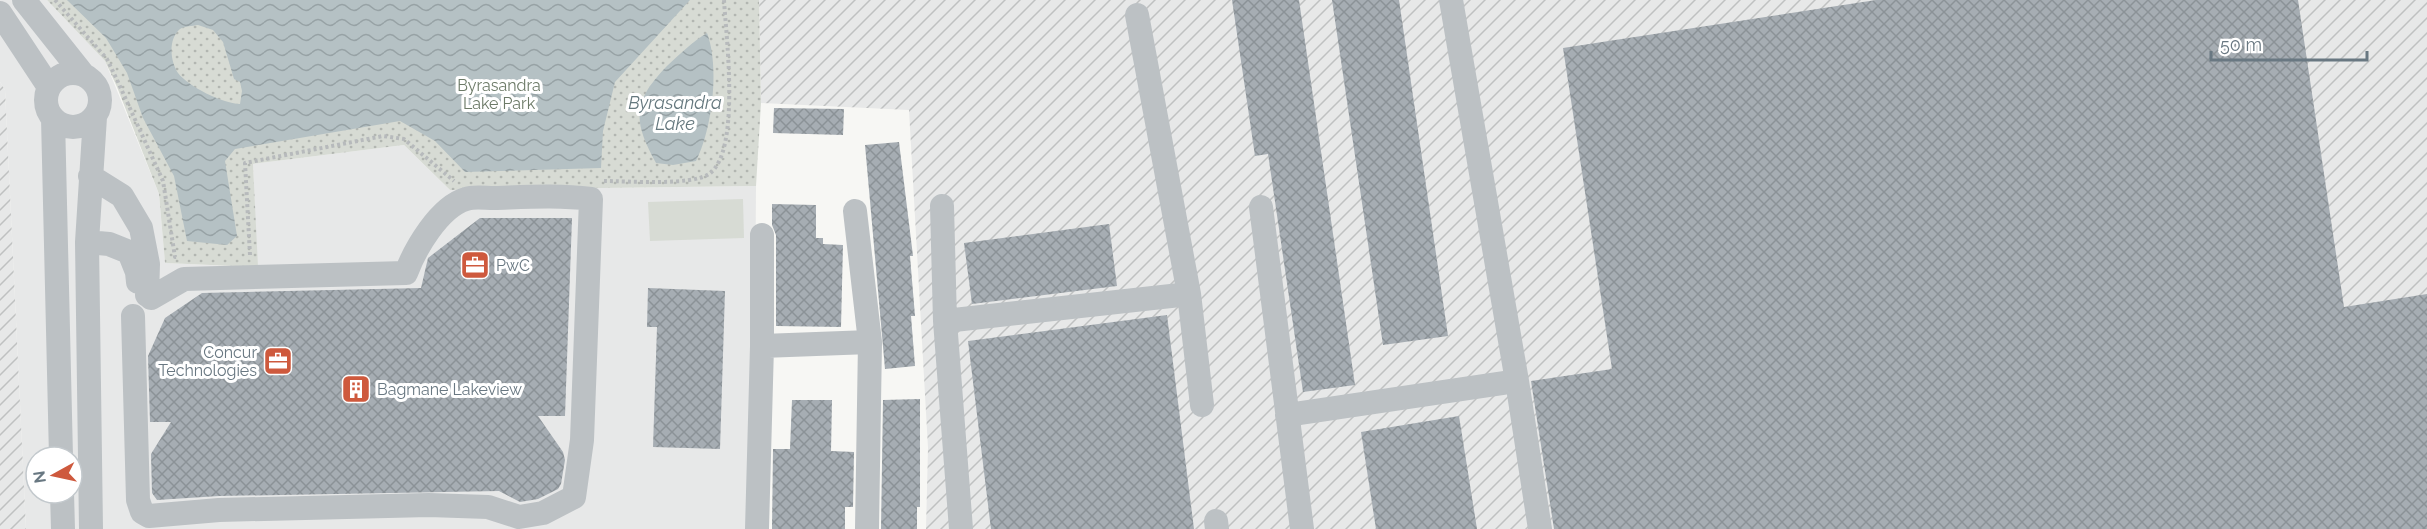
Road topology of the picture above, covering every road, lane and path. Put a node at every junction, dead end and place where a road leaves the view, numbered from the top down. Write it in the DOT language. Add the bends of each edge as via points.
graph roads {
  1 [pos="24,0"];
  2 [pos="55,0"];
  3 [pos="724,0"];
  4 [pos="1451,0"];
  5 [pos="0,13"];
  6 [pos="1137,15"];
  7 [pos="82,73"];
  8 [pos="49,87"];
  9 [pos="95,117"];
  10 [pos="53,118"];
  11 [pos="90,176"];
  12 [pos="597,181"];
  13 [pos="456,183"];
  14 [pos="942,206"];
  15 [pos="1261,207"];
  16 [pos="855,211"];
  17 [pos="762,235"];
  18 [pos="87,242"];
  19 [pos="240,255"];
  20 [pos="186,257"];
  21 [pos="1189,294"];
  22 [pos="143,301"];
  23 [pos="945,321"];
  24 [pos="870,342"];
  25 [pos="762,346"];
  26 [pos="1517,381"];
  27 [pos="1202,405"];
  28 [pos="1287,415"];
  29 [pos="61,445"];
  30 [pos="62,505"];
  31 [pos="63,529"];
  32 [pos="91,529"];
  33 [pos="757,529"];
  34 [pos="867,529"];
  35 [pos="962,529"];
  36 [pos="1302,529"];
  37 [pos="1540,529"];
  1 -- 7 [label="street"];
  2 -- 20 [label="path" via="107,59 163,181 175,257"];
  3 -- 12 [label="path" via="730,95 725,144 717,164 709,174 691,180"];
  4 -- 26 [label="street"];
  5 -- 8 [label="street"];
  6 -- 21 [label="street"];
  7 -- 8 [label="street" via="59,76"];
  7 -- 9 [label="street" via="100,92"];
  8 -- 10 [label="street" via="46,104"];
  9 -- 10 [label="street" via="79,127"];
  9 -- 11 [label="street"];
  10 -- 29 [label="street"];
  11 -- 18 [label="street"];
  11 -- 22 [label="street" via="122,196 141,228 148,264"];
  13 -- 19 [label="path" via="404,139 383,136 245,163 251,255"];
  14 -- 23 [label="street"];
  15 -- 28 [label="street"];
  16 -- 24 [label="street"];
  17 -- 25 [label="street"];
  18 -- 22 [label="street" via="109,244 129,252"];
  18 -- 32 [label="street"];
  21 -- 23 [label="street"];
  21 -- 27 [label="street"];
  22 -- 22 [label="street" via="184,279 406,273 429,230 465,199 561,195 591,199 582,440 574,497 543,513 519,517 488,507 449,505 219,510 149,516 142,512 138,500"];
  23 -- 35 [label="street"];
  24 -- 25 [label="street"];
  24 -- 34 [label="street"];
  25 -- 33 [label="street"];
  26 -- 28 [label="street"];
  26 -- 37 [label="street"];
  28 -- 36 [label="street"];
  30 -- 31 [label="street"];
}
